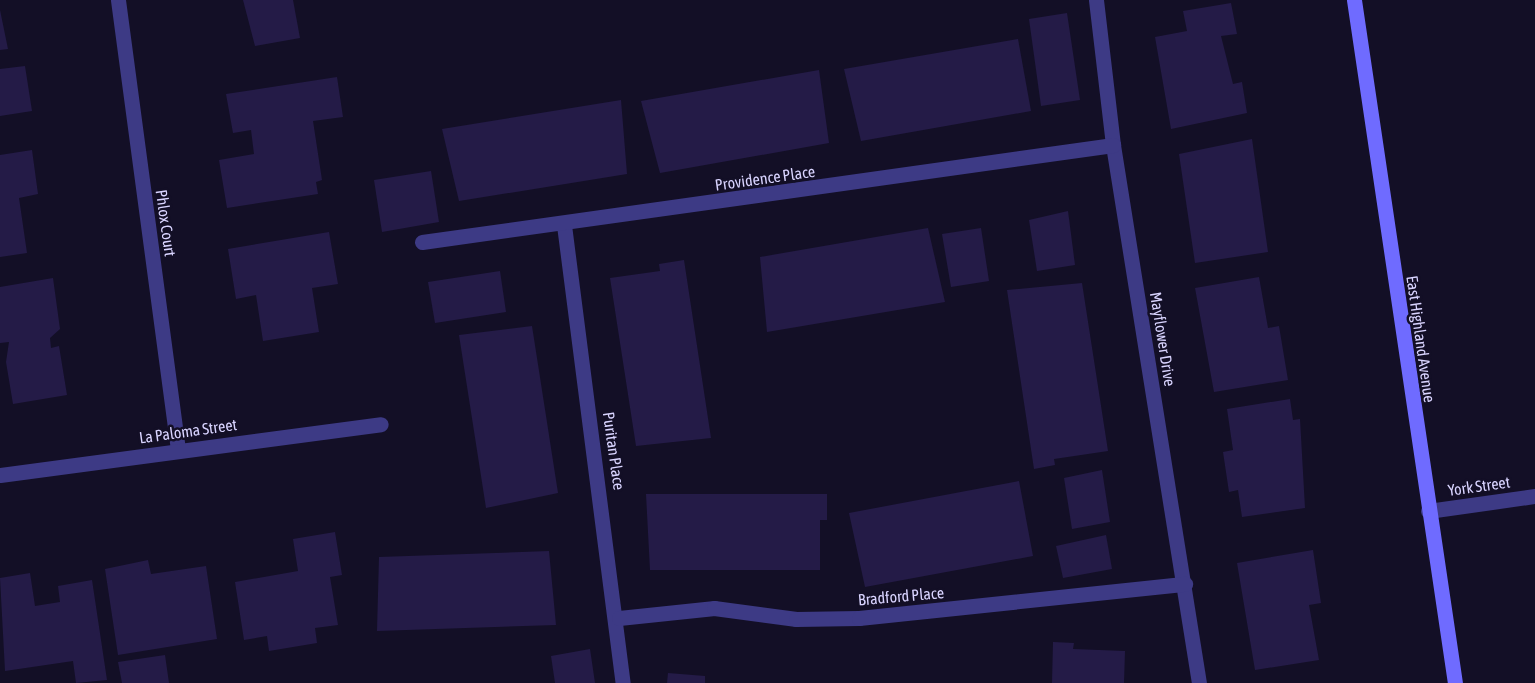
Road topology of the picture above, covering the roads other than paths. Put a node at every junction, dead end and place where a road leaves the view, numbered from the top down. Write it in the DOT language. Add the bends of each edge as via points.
graph roads {
  1 [pos="118,0"];
  2 [pos="1096,0"];
  3 [pos="1354,0"];
  4 [pos="1113,145"];
  5 [pos="564,225"];
  6 [pos="422,242"];
  7 [pos="381,424"];
  8 [pos="178,450"];
  9 [pos="0,475"];
  10 [pos="1535,496"];
  11 [pos="1428,511"];
  12 [pos="1185,584"];
  13 [pos="619,618"];
  14 [pos="623,683"];
  15 [pos="1199,683"];
  16 [pos="1455,683"];
  1 -- 8 [label="street, Phlox Court"];
  2 -- 4 [label="street, Mayflower Drive"];
  3 -- 11 [label="street, East Highland Avenue"];
  4 -- 5 [label="street, Providence Place"];
  4 -- 12 [label="street, Mayflower Drive"];
  5 -- 6 [label="street, Providence Place"];
  5 -- 13 [label="street, Puritan Place"];
  7 -- 8 [label="street, La Paloma Street"];
  8 -- 9 [label="street, La Paloma Street"];
  10 -- 11 [label="street, York Street"];
  11 -- 16 [label="street, East Highland Avenue"];
  12 -- 13 [label="street, Bradford Place" via="859,618 796,619 714,608"];
  12 -- 15 [label="street, Mayflower Drive"];
  13 -- 14 [label="street, Puritan Place"];
}
